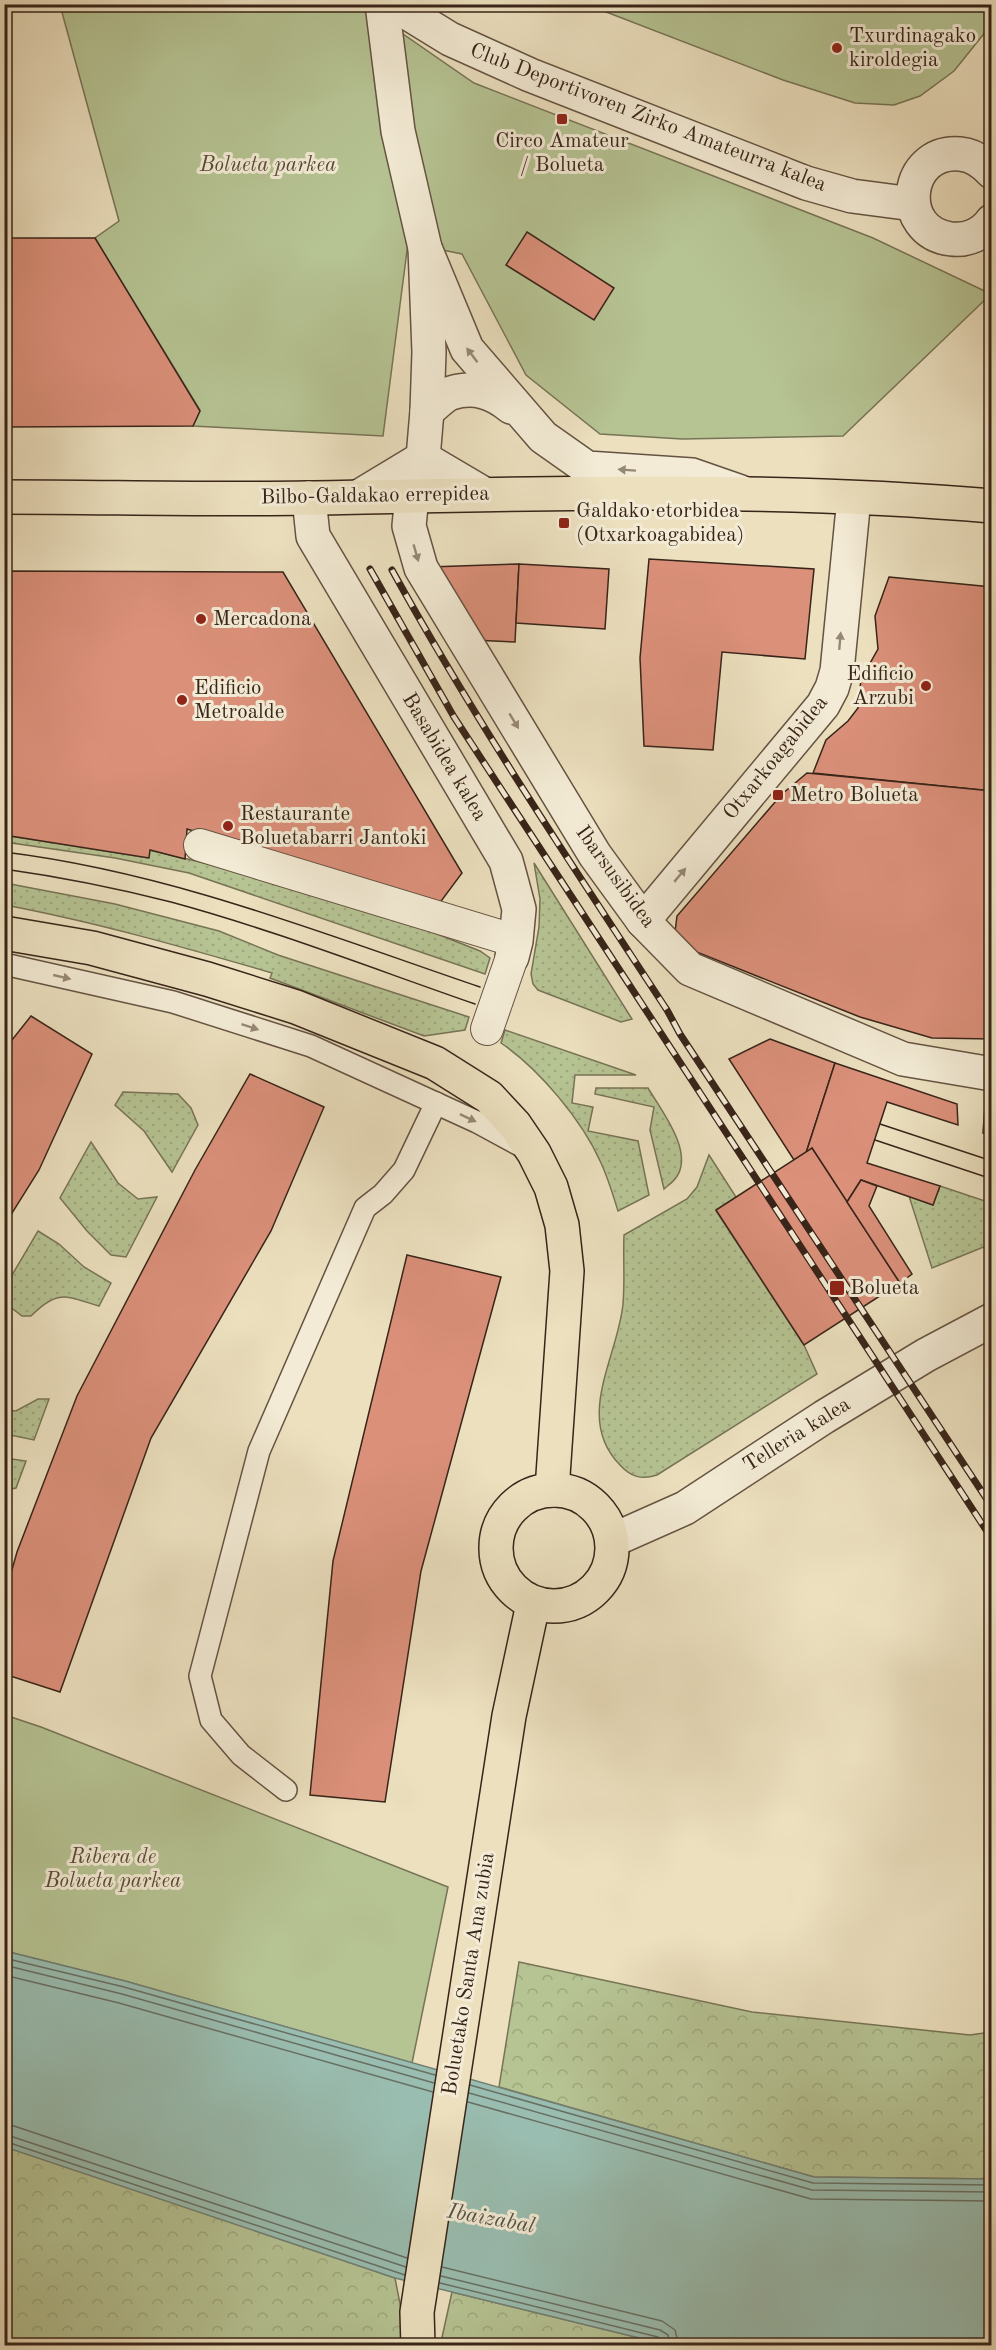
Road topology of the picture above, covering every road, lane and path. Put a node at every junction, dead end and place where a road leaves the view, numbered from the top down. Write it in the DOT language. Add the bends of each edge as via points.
graph roads {
  1 [pos="382,4"];
  2 [pos="393,4"];
  3 [pos="989,163"];
  4 [pos="913,204"];
  5 [pos="987,231"];
  6 [pos="424,248"];
  7 [pos="427,411"];
  8 [pos="522,416"];
  9 [pos="423,458"];
  10 [pos="484,494"];
  11 [pos="746,494"];
  12 [pos="360,496"];
  13 [pos="412,496"];
  14 [pos="4,497"];
  15 [pos="309,498"];
  16 [pos="854,498"];
  17 [pos="992,506"];
  18 [pos="200,845"];
  19 [pos="643,921"];
  20 [pos="4,933"];
  21 [pos="514,949"];
  22 [pos="4,964"];
  23 [pos="487,1029"];
  24 [pos="992,1074"];
  25 [pos="436,1103"];
  26 [pos="534,1153"];
  27 [pos="988,1328"];
  28 [pos="552,1490"];
  29 [pos="613,1540"];
  30 [pos="533,1604"];
  31 [pos="286,1790"];
  32 [pos="418,2346"];
  1 -- 6 [label="street, Bilbo-Galdakao errepidea" via="398,131"];
  2 -- 4 [label="street, Club Deportivoren Zirko Amateurra kalea" via="450,39 530,75 806,183 852,196"];
  3 -- 4 [label="street" via="951,153 934,159 921,170 913,186"];
  4 -- 5 [label="street" via="924,226 945,238 963,239"];
  6 -- 7 [label="street, Ibarsusibidea" via="429,352"];
  8 -- 6 [label="street, Bilbo-Galdakao errepidea, one-way" via="467,349"];
  7 -- 8 [label="street" via="450,394 478,390 491,393"];
  7 -- 9 [label="street, Ibarsusibidea"];
  11 -- 8 [label="street, Bilbo-Galdakao errepidea, one-way" via="692,474 587,468 543,438"];
  9 -- 10 [label="street"];
  9 -- 12 [label="street"];
  9 -- 13 [label="street, Ibarsusibidea"];
  10 -- 11 [label="main road, Bilbo-Galdakao errepidea"];
  10 -- 13 [label="main road, Bilbo-Galdakao errepidea"];
  11 -- 16 [label="main road, Bilbo-Galdakao errepidea"];
  12 -- 13 [label="main road, Bilbo-Galdakao errepidea"];
  12 -- 15 [label="main road, Bilbo-Galdakao errepidea"];
  13 -- 19 [label="street, Ibarsusibidea, one-way" via="409,526 421,568 595,855"];
  14 -- 15 [label="main road, Bilbo-Galdakao errepidea"];
  15 -- 21 [label="street, Basabidea kalea" via="314,536 506,861 519,909"];
  16 -- 17 [label="main road, Bilbo-Galdakao errepidea"];
  19 -- 16 [label="street, Otxarkoagabidea, one-way" via="823,705 832,688 837,671"];
  18 -- 21 [label="street"];
  19 -- 24 [label="street, Ibarsusibidea" via="690,969 903,1059"];
  20 -- 26 [label="main road" via="92,948 207,979 296,1007 395,1046 435,1063 489,1097"];
  21 -- 23 [label="street, Basabidea kalea"];
  22 -- 25 [label="lane, one-way" via="173,1002 311,1046"];
  25 -- 26 [label="lane, one-way"];
  25 -- 31 [label="lane" via="404,1170 365,1208 259,1451 200,1677 211,1720 241,1755"];
  26 -- 28 [label="main road" via="551,1187 562,1225 567,1271"];
  27 -- 29 [label="street, Telleria kalea" via="926,1355 685,1508"];
  28 -- 29 [label="main road" via="577,1495 598,1509"];
  28 -- 30 [label="main road" via="534,1493 518,1502 498,1530 498,1566 506,1582"];
  29 -- 30 [label="main road" via="612,1561 605,1579 591,1595 573,1604"];
  30 -- 32 [label="main road, Boluetako Santa Ana zubia" via="509,1716 417,2312"];
}
